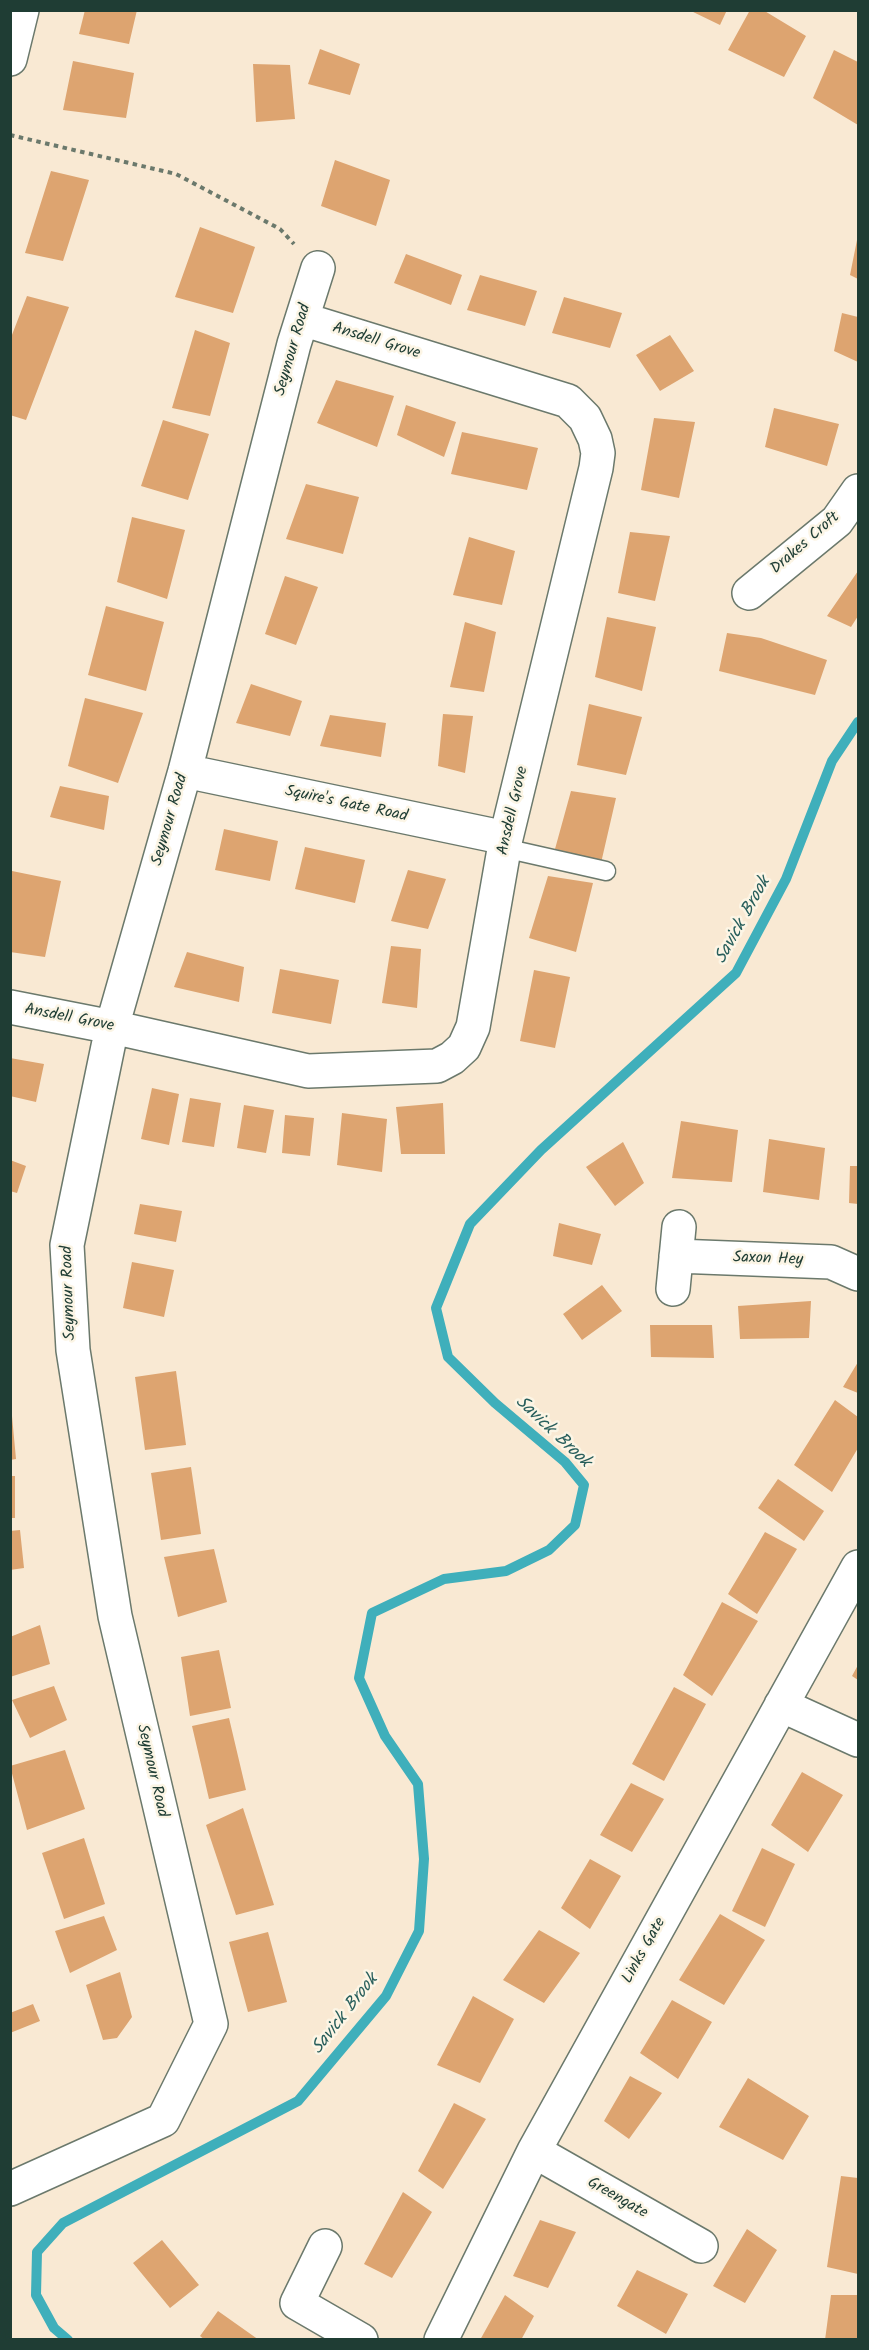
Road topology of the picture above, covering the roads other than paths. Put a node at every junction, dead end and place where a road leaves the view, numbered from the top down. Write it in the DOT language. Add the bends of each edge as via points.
graph roads {
  1 [pos="22,10"];
  2 [pos="10,59"];
  3 [pos="318,268"];
  4 [pos="302,319"];
  5 [pos="858,491"];
  6 [pos="749,593"];
  7 [pos="185,771"];
  8 [pos="505,843"];
  9 [pos="606,871"];
  10 [pos="10,1007"];
  11 [pos="112,1027"];
  12 [pos="858,1274"];
  13 [pos="673,1289"];
  14 [pos="858,1567"];
  15 [pos="781,1705"];
  16 [pos="858,1740"];
  17 [pos="534,2151"];
  18 [pos="10,2189"];
  19 [pos="325,2246"];
  20 [pos="701,2246"];
  21 [pos="361,2340"];
  22 [pos="441,2340"];
  1 -- 2 [label="street"];
  3 -- 4 [label="street, Seymour Road"];
  4 -- 7 [label="street, Seymour Road"];
  4 -- 8 [label="street, Ansdell Grove" via="568,401 585,418 596,439 596,468"];
  5 -- 6 [label="street, Drakes Croft" via="837,521"];
  7 -- 8 [label="street, Squire's Gate Road"];
  7 -- 11 [label="street, Seymour Road"];
  8 -- 9 [label="lane"];
  8 -- 11 [label="street, Ansdell Grove" via="473,1027 464,1047 437,1066 308,1071"];
  10 -- 11 [label="street, Ansdell Grove"];
  11 -- 18 [label="street, Seymour Road" via="67,1245 73,1350 115,1616 211,2024 163,2120"];
  12 -- 13 [label="street, Saxon Hey" via="831,1262 677,1242"];
  14 -- 15 [label="street, Links Gate"];
  15 -- 16 [label="street"];
  15 -- 17 [label="street, Links Gate"];
  17 -- 20 [label="street, Greengate"];
  17 -- 22 [label="street, Links Gate"];
  19 -- 21 [label="street" via="297,2303"];
}
